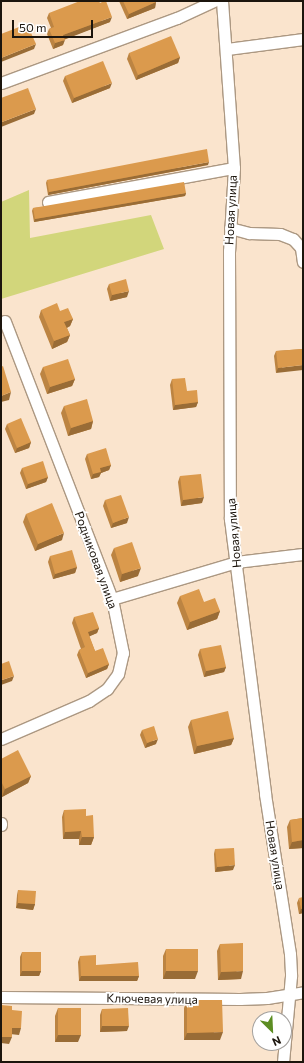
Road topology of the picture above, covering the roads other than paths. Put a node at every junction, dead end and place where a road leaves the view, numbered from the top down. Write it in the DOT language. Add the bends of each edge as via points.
graph roads {
  1 [pos="214,1"];
  2 [pos="222,1"];
  3 [pos="303,39"];
  4 [pos="227,49"];
  5 [pos="1,83"];
  6 [pos="234,168"];
  7 [pos="48,202"];
  8 [pos="230,228"];
  9 [pos="303,262"];
  10 [pos="5,321"];
  11 [pos="303,554"];
  12 [pos="236,562"];
  13 [pos="112,599"];
  14 [pos="1,739"];
  15 [pos="303,992"];
  16 [pos="290,994"];
  17 [pos="1,997"];
  18 [pos="283,1062"];
  1 -- 5 [label="street" via="178,18"];
  2 -- 4 [label="street, Новая улица"];
  3 -- 4 [label="street"];
  4 -- 6 [label="street, Новая улица"];
  6 -- 7 [label="street"];
  6 -- 8 [label="street, Новая улица"];
  8 -- 9 [label="street" via="249,233 280,234 293,240 301,248"];
  8 -- 12 [label="street, Новая улица" via="230,519"];
  10 -- 13 [label="street, Родниковая улица"];
  11 -- 12 [label="street"];
  12 -- 13 [label="street"];
  12 -- 16 [label="street, Новая улица" via="290,954"];
  13 -- 14 [label="street, Родниковая улица" via="123,653 118,674 107,689 89,701"];
  15 -- 16 [label="street, Ключевая улица"];
  16 -- 17 [label="street, Ключевая улица" via="240,999"];
  16 -- 18 [label="street, Новая улица"];
}
